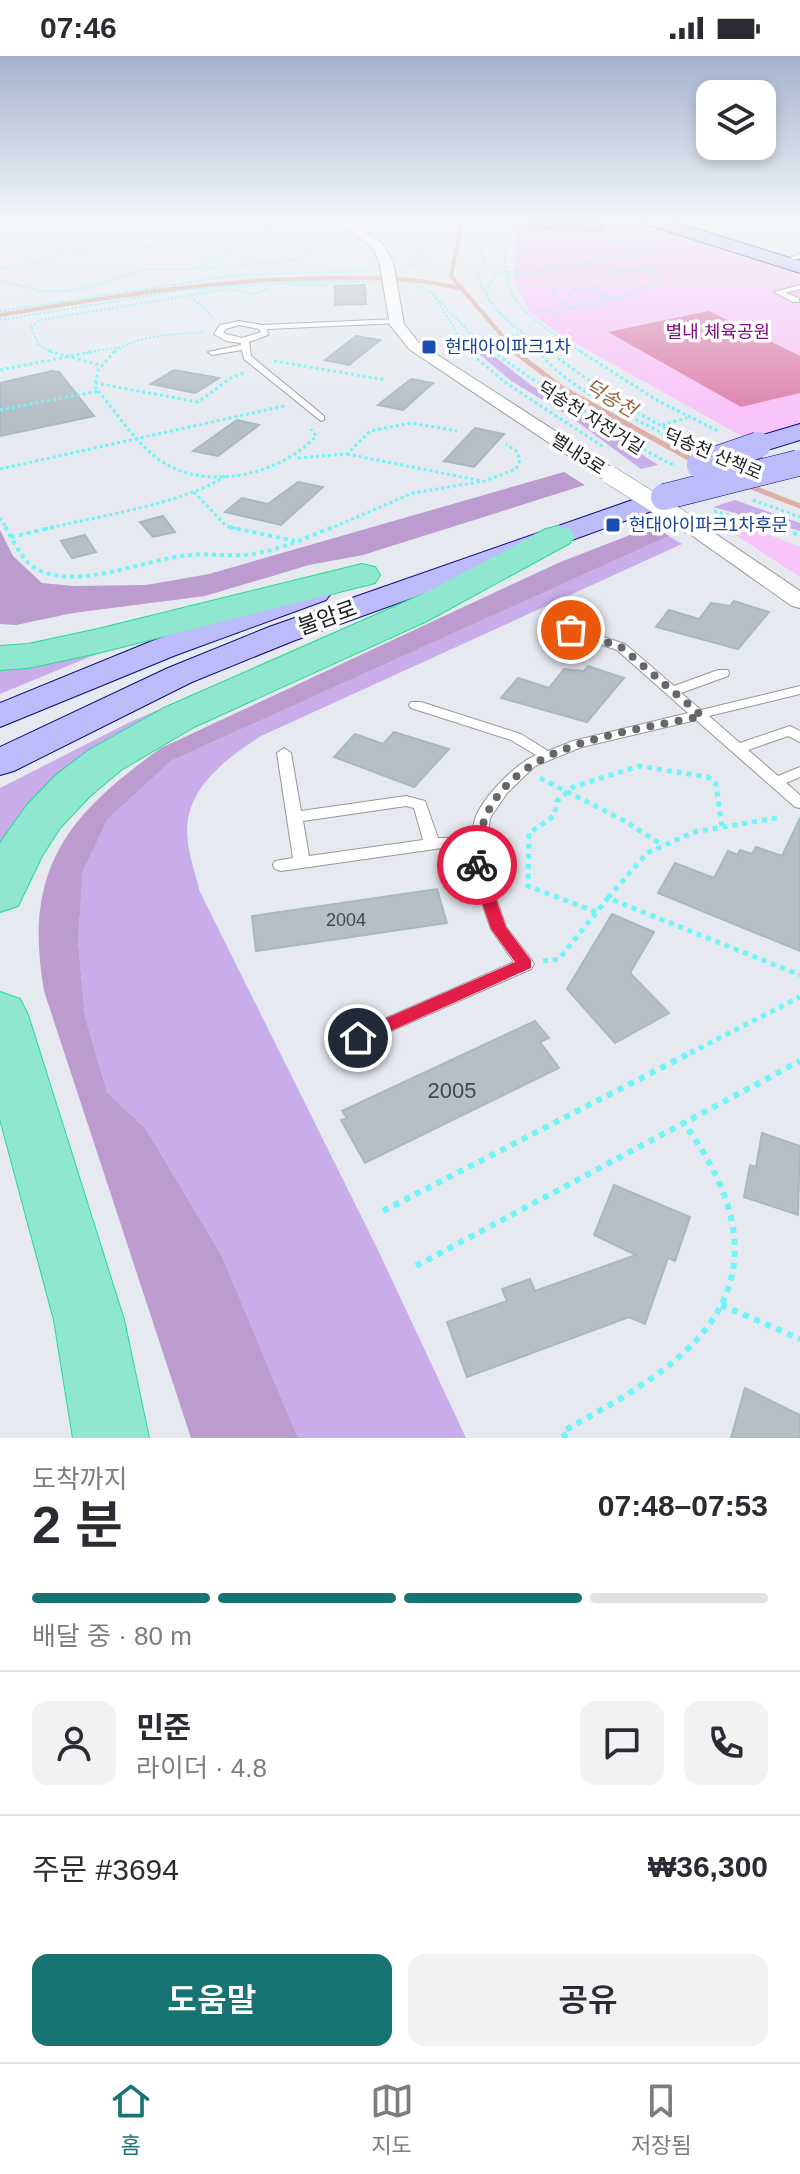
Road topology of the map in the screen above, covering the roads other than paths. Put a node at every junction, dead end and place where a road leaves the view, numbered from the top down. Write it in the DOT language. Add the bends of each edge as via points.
graph roads {
  1 [pos="395,282"];
  2 [pos="800,287"];
  3 [pos="796,300"];
  4 [pos="397,321"];
  5 [pos="262,327"];
  6 [pos="245,344"];
  7 [pos="212,352"];
  8 [pos="321,418"];
  9 [pos="800,432"];
  10 [pos="787,453"];
  11 [pos="654,491"];
  12 [pos="558,536"];
  13 [pos="362,575"];
  14 [pos="800,601"];
  15 [pos="571,630"];
  16 [pos="0,658"];
  17 [pos="723,673"];
  18 [pos="800,690"];
  19 [pos="673,691"];
  20 [pos="416,705"];
  21 [pos="0,716"];
  22 [pos="702,716"];
  23 [pos="800,738"];
  24 [pos="739,749"];
  25 [pos="284,753"];
  26 [pos="547,756"];
  27 [pos="0,762"];
  28 [pos="800,772"];
  29 [pos="776,782"];
  30 [pos="800,803"];
  31 [pos="295,817"];
  32 [pos="432,844"];
  33 [pos="479,844"];
  34 [pos="302,862"];
  35 [pos="281,865"];
  36 [pos="0,893"];
  37 [pos="0,1015"];
  38 [pos="358,1038"];
  39 [pos="111,1438"];
  1 -- 4 [label="street, 별내3로"];
  2 -- 3 [label="lane" via="778,292"];
  4 -- 5 [label="lane"];
  4 -- 14 [label="street, 별내3로, bridge" via="414,346"];
  5 -- 6 [label="lane" via="265,333"];
  5 -- 6 [label="lane" via="239,323 221,329 221,337"];
  6 -- 7 [label="lane"];
  6 -- 8 [label="lane" via="247,357"];
  9 -- 10 [label="street"];
  10 -- 11 [label="street, bridge"];
  10 -- 11 [label="street, bridge"];
  11 -- 12 [label="street, 불암로"];
  11 -- 13 [label="street, 불암로"];
  12 -- 27 [label="street, 불암로" via="194,669"];
  12 -- 36 [label="highway" via="397,621 135,738 83,775 40,818 11,862"];
  13 -- 16 [label="highway" via="98,641"];
  13 -- 21 [label="street, 불암로"];
  15 -- 19 [label="lane" via="621,647"];
  17 -- 19 [label="lane"];
  18 -- 22 [label="lane"];
  19 -- 22 [label="lane"];
  20 -- 26 [label="lane" via="516,737"];
  22 -- 24 [label="lane"];
  22 -- 26 [label="lane"];
  23 -- 24 [label="lane" via="790,730"];
  24 -- 29 [label="lane"];
  25 -- 31 [label="lane"];
  26 -- 33 [label="lane" via="530,763 502,790 483,818"];
  28 -- 29 [label="lane"];
  29 -- 30 [label="lane"];
  31 -- 32 [label="lane" via="406,801 420,805"];
  31 -- 34 [label="lane"];
  32 -- 33 [label="lane"];
  32 -- 34 [label="lane"];
  33 -- 38 [label="lane" via="476,863 499,929 525,964"];
  34 -- 35 [label="lane"];
  37 -- 39 [label="highway" via="89,1320"];
}
